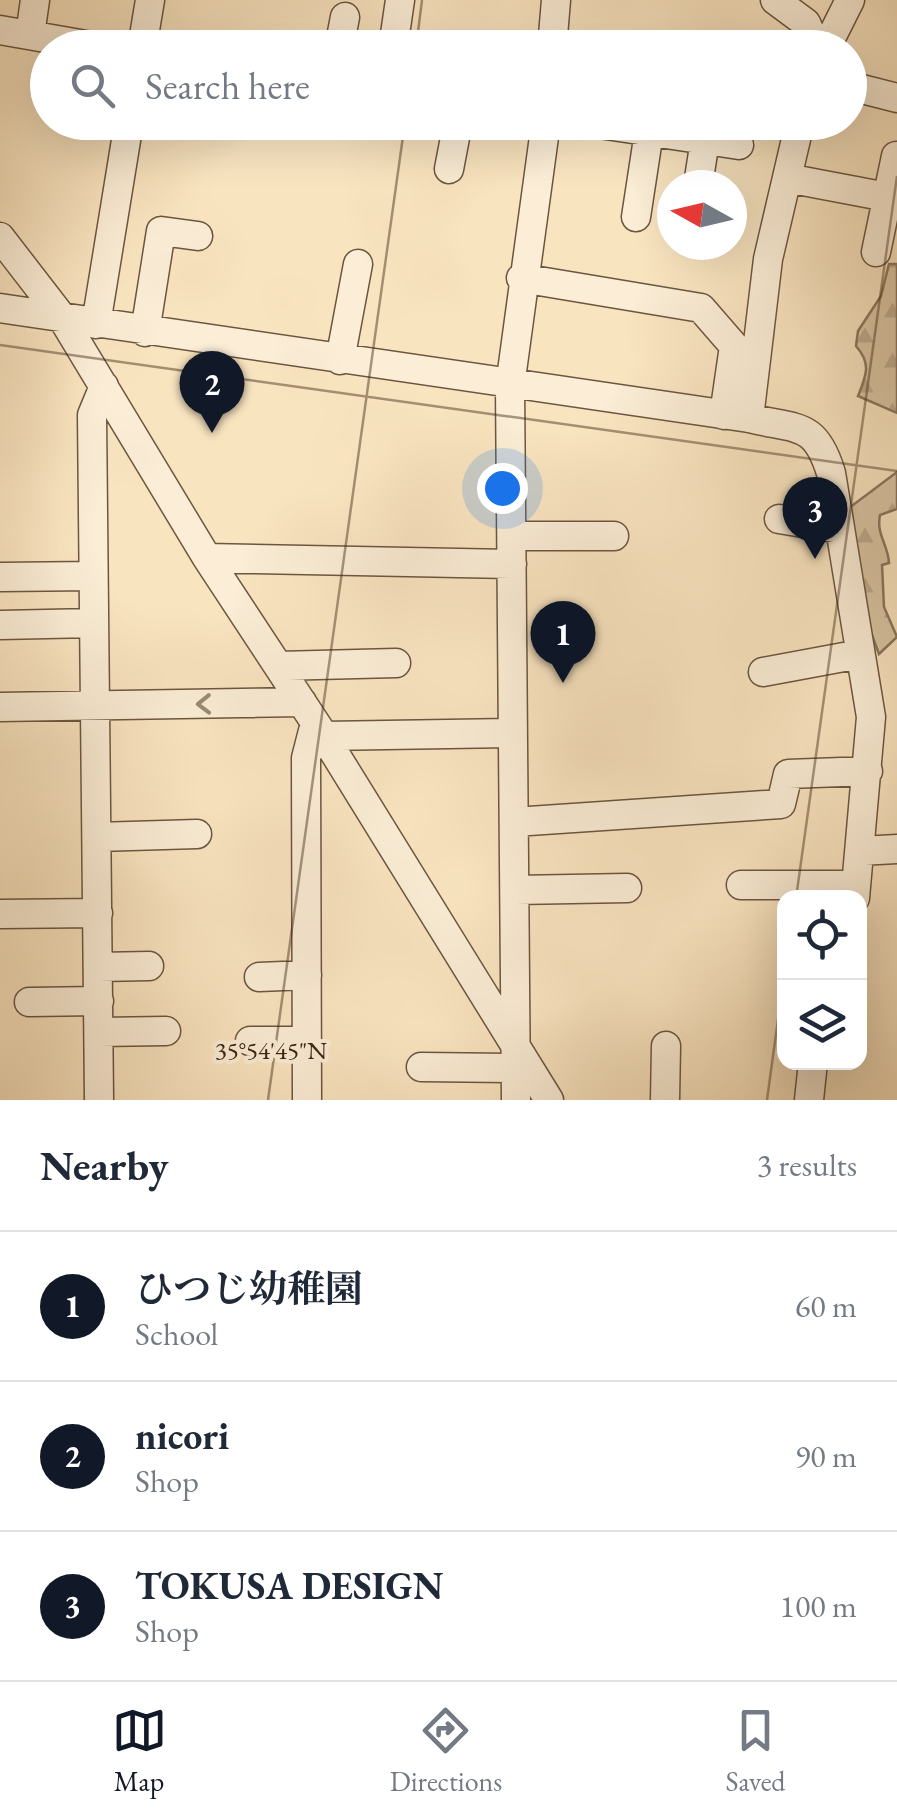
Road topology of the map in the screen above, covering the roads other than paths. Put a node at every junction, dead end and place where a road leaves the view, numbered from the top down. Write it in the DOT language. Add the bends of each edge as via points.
graph roads {
  1 [pos="35,0"];
  2 [pos="150,0"];
  3 [pos="400,0"];
  4 [pos="556,0"];
  5 [pos="775,0"];
  6 [pos="850,0"];
  7 [pos="345,16"];
  8 [pos="0,30"];
  9 [pos="31,30"];
  10 [pos="145,30"];
  11 [pos="343,30"];
  12 [pos="396,30"];
  13 [pos="554,30"];
  14 [pos="809,30"];
  15 [pos="835,30"];
  16 [pos="30,35"];
  17 [pos="867,90"];
  18 [pos="897,98"];
  19 [pos="126,140"];
  20 [pos="455,140"];
  21 [pos="543,140"];
  22 [pos="648,140"];
  23 [pos="705,140"];
  24 [pos="796,140"];
  25 [pos="739,145"];
  26 [pos="896,156"];
  27 [pos="449,169"];
  28 [pos="700,170"];
  29 [pos="787,178"];
  30 [pos="887,197"];
  31 [pos="636,217"];
  32 [pos="198,236"];
  33 [pos="0,238"];
  34 [pos="876,252"];
  35 [pos="358,264"];
  36 [pos="521,278"];
  37 [pos="0,308"];
  38 [pos="61,316"];
  39 [pos="96,324"];
  40 [pos="145,332"];
  41 [pos="340,360"];
  42 [pos="104,386"];
  43 [pos="510,386"];
  44 [pos="737,417"];
  45 [pos="779,519"];
  46 [pos="840,529"];
  47 [pos="512,536"];
  48 [pos="614,536"];
  49 [pos="207,558"];
  50 [pos="512,564"];
  51 [pos="93,576"];
  52 [pos="0,577"];
  53 [pos="94,623"];
  54 [pos="0,625"];
  55 [pos="860,654"];
  56 [pos="396,663"];
  57 [pos="278,666"];
  58 [pos="763,672"];
  59 [pos="94,706"];
  60 [pos="0,707"];
  61 [pos="884,717"];
  62 [pos="314,720"];
  63 [pos="512,733"];
  64 [pos="868,771"];
  65 [pos="514,822"];
  66 [pos="197,834"];
  67 [pos="97,837"];
  68 [pos="897,849"];
  69 [pos="860,851"];
  70 [pos="741,886"];
  71 [pos="627,888"];
  72 [pos="516,890"];
  73 [pos="833,890"];
  74 [pos="856,890"];
  75 [pos="98,913"];
  76 [pos="0,914"];
  77 [pos="149,966"];
  78 [pos="99,967"];
  79 [pos="259,976"];
  80 [pos="307,976"];
  81 [pos="99,1001"];
  82 [pos="29,1002"];
  83 [pos="166,1031"];
  84 [pos="99,1032"];
  85 [pos="250,1041"];
  86 [pos="307,1041"];
  87 [pos="666,1046"];
  88 [pos="516,1057"];
  89 [pos="421,1068"];
  90 [pos="812,1070"];
  91 [pos="100,1100"];
  92 [pos="307,1100"];
  93 [pos="516,1100"];
  94 [pos="549,1100"];
  95 [pos="665,1100"];
  96 [pos="808,1100"];
  1 -- 9 [label="street"];
  2 -- 10 [label="street"];
  3 -- 12 [label="street"];
  4 -- 13 [label="street"];
  5 -- 14 [label="street"];
  6 -- 15 [label="street"];
  7 -- 11 [label="street"];
  8 -- 16 [label="street"];
  17 -- 18 [label="street"];
  19 -- 39 [label="street"];
  20 -- 27 [label="street"];
  21 -- 36 [label="street"];
  22 -- 31 [label="street"];
  23 -- 25 [label="street"];
  23 -- 28 [label="street"];
  24 -- 29 [label="street"];
  26 -- 30 [label="street"];
  29 -- 30 [label="street"];
  29 -- 44 [label="street"];
  30 -- 34 [label="street"];
  32 -- 40 [label="street" via="161,231"];
  33 -- 38 [label="street"];
  35 -- 41 [label="street"];
  36 -- 43 [label="street"];
  36 -- 44 [label="street" via="701,308 734,346"];
  37 -- 38 [label="street"];
  38 -- 39 [label="street"];
  38 -- 42 [label="street"];
  39 -- 40 [label="street"];
  40 -- 41 [label="street"];
  41 -- 43 [label="street"];
  42 -- 49 [label="street"];
  42 -- 51 [label="street" via="92,416"];
  43 -- 44 [label="street"];
  43 -- 47 [label="street"];
  44 -- 46 [label="street" via="807,432 821,442"];
  45 -- 46 [label="street"];
  46 -- 55 [label="street"];
  47 -- 48 [label="street"];
  47 -- 50 [label="street"];
  49 -- 50 [label="street"];
  49 -- 57 [label="street"];
  50 -- 63 [label="street"];
  51 -- 52 [label="street"];
  51 -- 53 [label="street"];
  53 -- 54 [label="street"];
  53 -- 59 [label="street"];
  55 -- 58 [label="street"];
  55 -- 61 [label="street"];
  56 -- 57 [label="street"];
  57 -- 62 [label="street"];
  59 -- 60 [label="street"];
  62 -- 59 [label="street, one-way"];
  59 -- 67 [label="street"];
  61 -- 64 [label="street"];
  62 -- 63 [label="street"];
  62 -- 80 [label="street" via="306,758"];
  62 -- 88 [label="street"];
  63 -- 65 [label="street"];
  64 -- 65 [label="street" via="788,774 781,804"];
  64 -- 69 [label="street"];
  65 -- 72 [label="street"];
  66 -- 67 [label="street"];
  67 -- 75 [label="street"];
  68 -- 69 [label="street"];
  69 -- 74 [label="street"];
  70 -- 73 [label="street"];
  71 -- 72 [label="street"];
  72 -- 88 [label="street"];
  75 -- 76 [label="street"];
  75 -- 78 [label="street"];
  77 -- 78 [label="street"];
  78 -- 81 [label="street"];
  79 -- 80 [label="street"];
  80 -- 86 [label="street"];
  81 -- 82 [label="street"];
  81 -- 84 [label="street"];
  83 -- 84 [label="street"];
  84 -- 91 [label="street"];
  85 -- 86 [label="street"];
  86 -- 92 [label="street"];
  87 -- 95 [label="street"];
  88 -- 89 [label="street"];
  88 -- 93 [label="street"];
  88 -- 94 [label="street"];
  90 -- 96 [label="street"];
}
